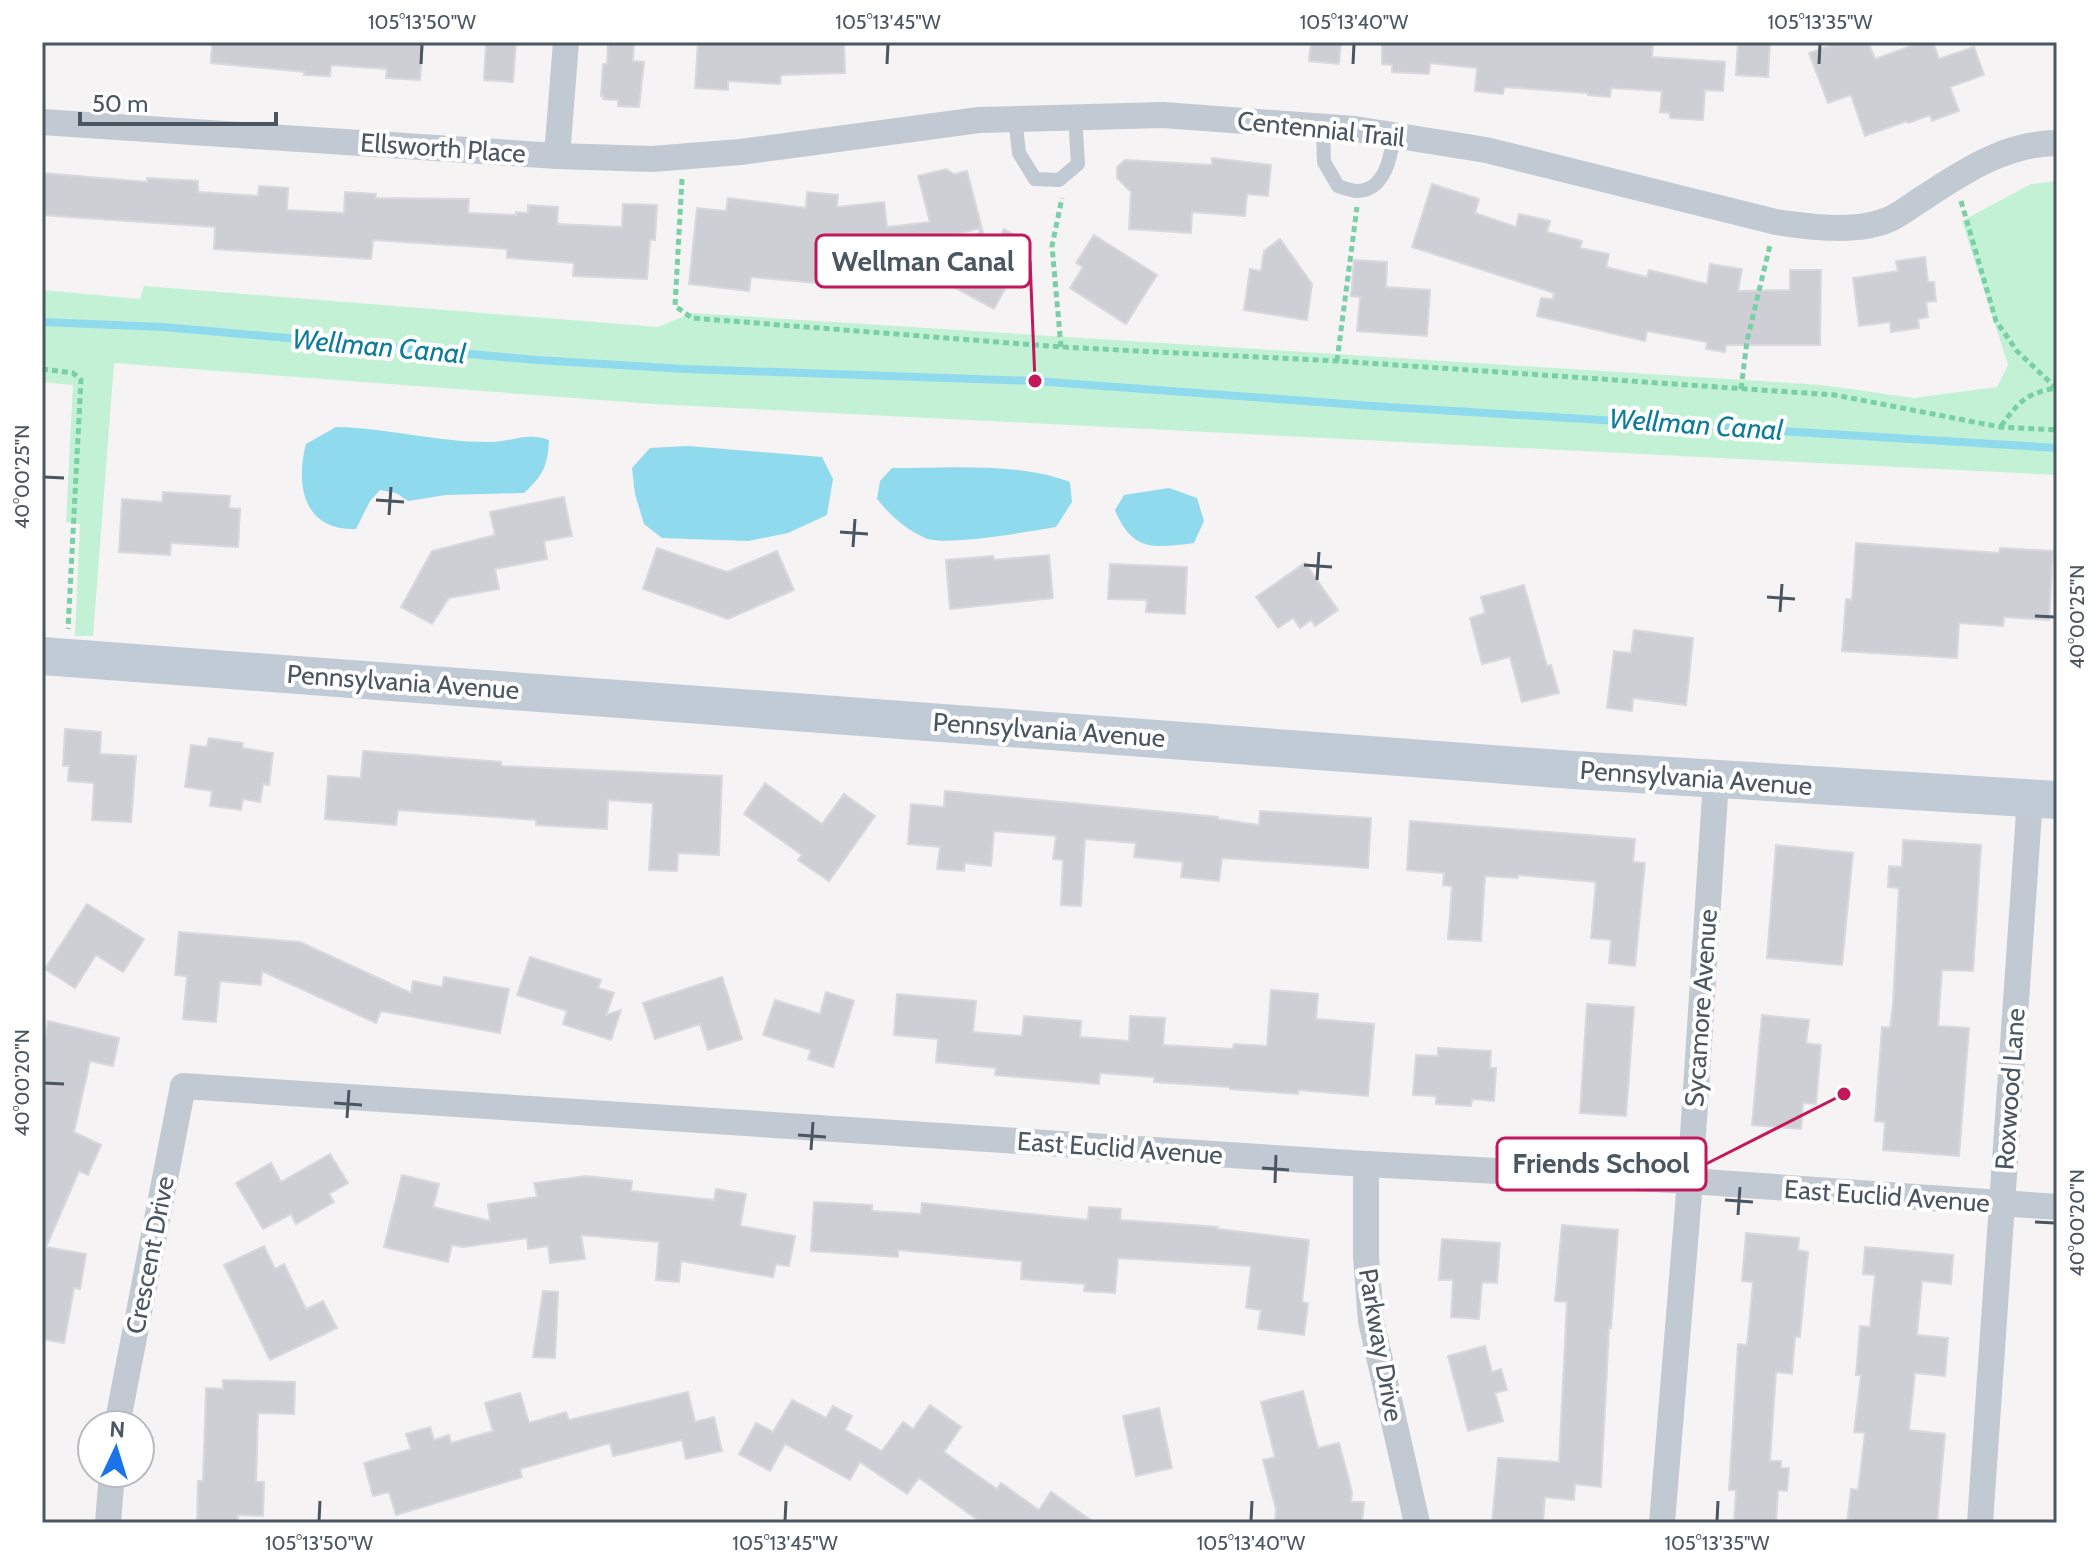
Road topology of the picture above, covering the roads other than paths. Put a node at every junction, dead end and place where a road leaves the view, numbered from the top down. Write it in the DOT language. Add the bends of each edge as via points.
graph roads {
  1 [pos="566,42"];
  2 [pos="1075,116"];
  3 [pos="1015,117"];
  4 [pos="42,122"];
  5 [pos="1323,127"];
  6 [pos="1394,135"];
  7 [pos="2057,143"];
  8 [pos="557,156"];
  9 [pos="54,657"];
  10 [pos="1716,780"];
  11 [pos="2043,799"];
  12 [pos="183,1086"];
  13 [pos="1366,1164"];
  14 [pos="1690,1181"];
  15 [pos="2002,1205"];
  16 [pos="2057,1207"];
  17 [pos="120,1409"];
  18 [pos="111,1489"];
  19 [pos="108,1523"];
  20 [pos="1417,1523"];
  21 [pos="1662,1523"];
  22 [pos="1980,1523"];
  1 -- 8 [label="street"];
  2 -- 3 [label="street, Centennial Trail"];
  2 -- 3 [label="lane" via="1078,164 1059,180 1035,179 1019,153"];
  2 -- 5 [label="street, Centennial Trail" via="1163,115"];
  3 -- 8 [label="street, Centennial Trail" via="740,152 652,159"];
  4 -- 8 [label="street, Ellsworth Place"];
  5 -- 6 [label="street, Centennial Trail"];
  5 -- 6 [label="lane" via="1324,162 1338,186 1359,191 1374,186 1390,164"];
  6 -- 7 [label="street, Centennial Trail" via="1486,150 1822,229 1891,219 2009,150"];
  9 -- 10 [label="street, Pennsylvania Avenue"];
  10 -- 11 [label="street, Pennsylvania Avenue"];
  10 -- 14 [label="street, Sycamore Avenue"];
  11 -- 15 [label="street, Roxwood Lane"];
  12 -- 13 [label="street, East Euclid Avenue"];
  12 -- 17 [label="street, Crescent Drive"];
  13 -- 14 [label="street, East Euclid Avenue"];
  13 -- 20 [label="street, Parkway Drive" via="1371,1321"];
  14 -- 15 [label="street, East Euclid Avenue"];
  14 -- 21 [label="street, Sycamore Avenue"];
  15 -- 16 [label="street, East Euclid Avenue"];
  15 -- 22 [label="street, Roxwood Lane"];
  18 -- 19 [label="street"];
}
